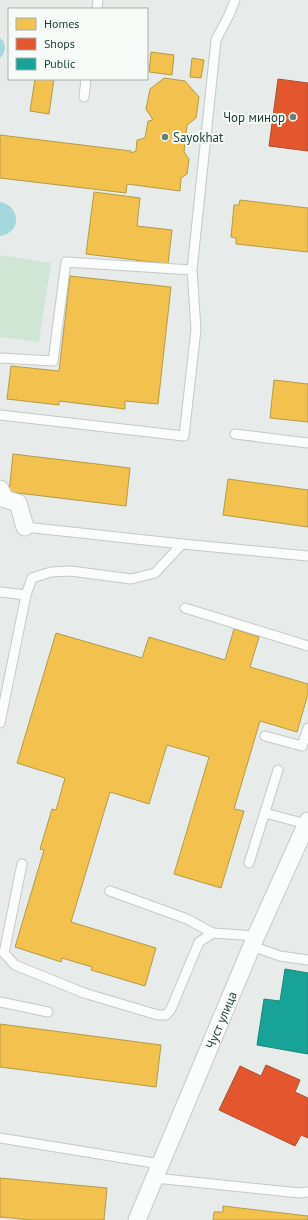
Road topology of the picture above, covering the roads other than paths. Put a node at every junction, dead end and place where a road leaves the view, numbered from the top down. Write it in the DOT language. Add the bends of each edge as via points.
graph roads {
  1 [pos="235,0"];
  2 [pos="86,80"];
  3 [pos="84,97"];
  4 [pos="192,270"];
  5 [pos="0,358"];
  6 [pos="0,415"];
  7 [pos="235,434"];
  8 [pos="308,443"];
  9 [pos="0,489"];
  10 [pos="25,527"];
  11 [pos="182,544"];
  12 [pos="308,556"];
  13 [pos="0,592"];
  14 [pos="26,595"];
  15 [pos="185,608"];
  16 [pos="308,646"];
  17 [pos="0,723"];
  18 [pos="308,728"];
  19 [pos="265,736"];
  20 [pos="278,770"];
  21 [pos="265,813"];
  22 [pos="307,823"];
  23 [pos="249,863"];
  24 [pos="22,864"];
  25 [pos="110,891"];
  26 [pos="213,933"];
  27 [pos="254,941"];
  28 [pos="308,960"];
  29 [pos="0,1002"];
  30 [pos="48,1012"];
  31 [pos="0,1138"];
  32 [pos="158,1171"];
  33 [pos="308,1192"];
  34 [pos="137,1220"];
  1 -- 4 [label="lane" via="216,40"];
  2 -- 3 [label="lane"];
  4 -- 5 [label="lane" via="66,262 53,361"];
  4 -- 6 [label="lane" via="196,330 184,436"];
  7 -- 8 [label="lane"];
  9 -- 10 [label="street" via="5,499 18,503"];
  10 -- 11 [label="lane"];
  11 -- 12 [label="lane"];
  11 -- 14 [label="lane" via="155,573 131,579 71,571 51,572 32,578"];
  13 -- 14 [label="lane"];
  14 -- 17 [label="lane"];
  15 -- 16 [label="lane"];
  18 -- 19 [label="lane" via="302,746"];
  20 -- 21 [label="lane"];
  21 -- 22 [label="lane"];
  21 -- 23 [label="lane"];
  22 -- 27 [label="street, Чуст улица"];
  24 -- 26 [label="lane" via="4,953 15,965 84,993 158,1015 166,1015 200,942"];
  25 -- 26 [label="lane" via="187,919"];
  26 -- 27 [label="lane"];
  27 -- 28 [label="lane" via="280,956"];
  27 -- 32 [label="street, Чуст улица"];
  29 -- 30 [label="lane"];
  31 -- 32 [label="lane"];
  32 -- 33 [label="lane" via="299,1194"];
  32 -- 34 [label="street, Чуст улица"];
}
